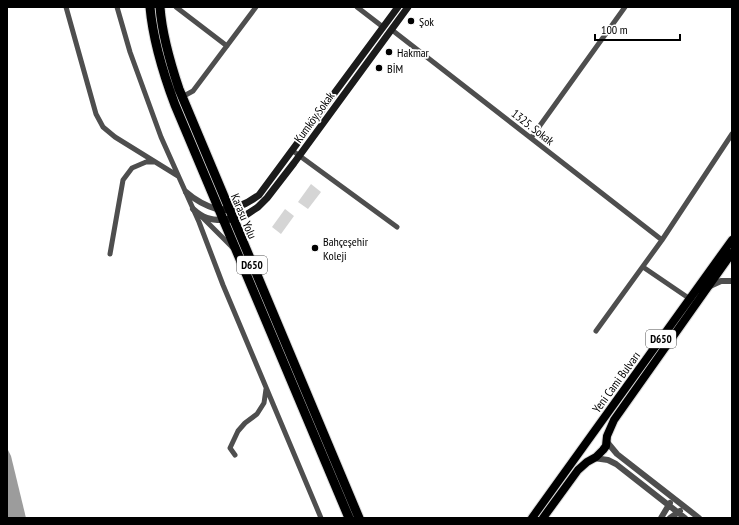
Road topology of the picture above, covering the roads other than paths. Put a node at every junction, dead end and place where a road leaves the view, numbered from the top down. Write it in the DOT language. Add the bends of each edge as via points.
graph roads {
  1 [pos="66,7"];
  2 [pos="118,7"];
  3 [pos="150,7"];
  4 [pos="160,7"];
  5 [pos="176,7"];
  6 [pos="256,7"];
  7 [pos="358,7"];
  8 [pos="398,7"];
  9 [pos="408,7"];
  10 [pos="626,7"];
  11 [pos="383,27"];
  12 [pos="392,30"];
  13 [pos="227,46"];
  14 [pos="182,97"];
  15 [pos="732,134"];
  16 [pos="531,138"];
  17 [pos="293,151"];
  18 [pos="299,156"];
  19 [pos="156,162"];
  20 [pos="179,177"];
  21 [pos="186,192"];
  22 [pos="193,210"];
  23 [pos="219,210"];
  24 [pos="228,210"];
  25 [pos="202,217"];
  26 [pos="233,219"];
  27 [pos="222,220"];
  28 [pos="397,227"];
  29 [pos="662,240"];
  30 [pos="732,240"];
  31 [pos="236,252"];
  32 [pos="732,253"];
  33 [pos="110,254"];
  34 [pos="643,267"];
  35 [pos="732,281"];
  36 [pos="708,288"];
  37 [pos="690,299"];
  38 [pos="596,331"];
  39 [pos="266,388"];
  40 [pos="588,441"];
  41 [pos="607,442"];
  42 [pos="235,455"];
  43 [pos="594,458"];
  44 [pos="673,498"];
  45 [pos="669,505"];
  46 [pos="684,506"];
  47 [pos="679,513"];
  48 [pos="321,518"];
  49 [pos="349,518"];
  50 [pos="359,518"];
  51 [pos="532,518"];
  52 [pos="543,518"];
  53 [pos="661,518"];
  54 [pos="670,518"];
  55 [pos="685,518"];
  56 [pos="699,518"];
  1 -- 19 [label="street" via="96,114 103,127 115,138"];
  2 -- 20 [label="street" via="135,66"];
  3 -- 23 [label="highway" via="161,68"];
  4 -- 14 [label="highway, Karasu Yolu / D650" via="171,65"];
  5 -- 13 [label="street"];
  6 -- 13 [label="street"];
  7 -- 11 [label="street"];
  8 -- 11 [label="main road, Kumköy Sokak"];
  9 -- 12 [label="main road, Kumköy Sokak"];
  10 -- 16 [label="street"];
  11 -- 17 [label="main road, Kumköy Sokak"];
  12 -- 16 [label="street, 1325. Sokak"];
  12 -- 18 [label="main road, Kumköy Sokak"];
  13 -- 14 [label="street" via="193,92"];
  14 -- 24 [label="highway, Karasu Yolu / D650"];
  15 -- 29 [label="street"];
  16 -- 29 [label="street, 1325. Sokak"];
  17 -- 18 [label="street"];
  17 -- 24 [label="main road, Kumköy Sokak" via="259,195"];
  18 -- 26 [label="main road, Kumköy Sokak" via="258,207 246,215"];
  18 -- 28 [label="street"];
  19 -- 20 [label="street"];
  19 -- 33 [label="street" via="146,162 132,168 122,180"];
  20 -- 21 [label="street"];
  21 -- 22 [label="street"];
  21 -- 23 [label="street" via="207,207"];
  22 -- 25 [label="street"];
  22 -- 39 [label="street"];
  23 -- 24 [label="main road, Kumköy Sokak"];
  23 -- 27 [label="highway"];
  24 -- 26 [label="highway, Karasu Yolu / D650"];
  25 -- 27 [label="street"];
  25 -- 31 [label="street"];
  26 -- 27 [label="main road, Kumköy Sokak"];
  26 -- 50 [label="highway, Karasu Yolu / D650"];
  27 -- 31 [label="highway"];
  29 -- 34 [label="street"];
  30 -- 37 [label="main road, Yeni Cami Bulvarı / D650"];
  31 -- 49 [label="highway"];
  32 -- 36 [label="main road, Yeni Cami Bulvarı"];
  34 -- 37 [label="street"];
  34 -- 38 [label="street"];
  35 -- 36 [label="street" via="721,281"];
  36 -- 41 [label="main road, Yeni Cami Bulvarı" via="614,420"];
  37 -- 40 [label="main road, Yeni Cami Bulvarı / D650"];
  39 -- 42 [label="street" via="264,403 257,414 238,431 230,448"];
  39 -- 48 [label="street"];
  40 -- 41 [label="main road" via="594,435 601,435"];
  40 -- 43 [label="main road" via="588,453"];
  40 -- 51 [label="main road, Yeni Cami Bulvarı / D650"];
  41 -- 43 [label="main road, Yeni Cami Bulvarı"];
  41 -- 44 [label="street" via="617,454"];
  43 -- 45 [label="street" via="616,464"];
  43 -- 52 [label="main road, Yeni Cami Bulvarı" via="578,470"];
  44 -- 45 [label="street"];
  44 -- 46 [label="street"];
  45 -- 47 [label="street"];
  45 -- 53 [label="street"];
  46 -- 47 [label="street"];
  46 -- 56 [label="street"];
  47 -- 54 [label="street"];
  47 -- 55 [label="street"];
}
